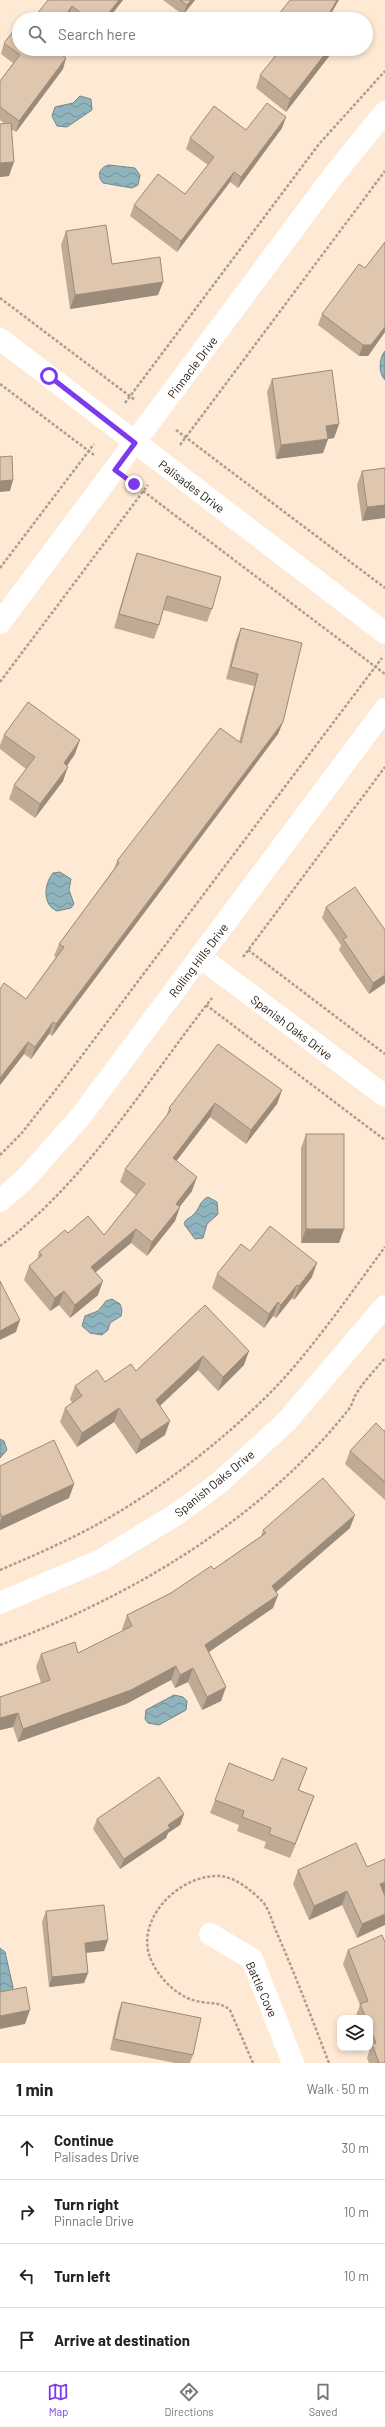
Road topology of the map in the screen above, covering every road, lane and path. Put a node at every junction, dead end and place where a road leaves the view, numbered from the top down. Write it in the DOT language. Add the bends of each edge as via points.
graph roads {
  1 [pos="385,71"];
  2 [pos="385,112"];
  3 [pos="385,171"];
  4 [pos="0,298"];
  5 [pos="0,339"];
  6 [pos="0,384"];
  7 [pos="130,396"];
  8 [pos="156,415"];
  9 [pos="110,423"];
  10 [pos="186,438"];
  11 [pos="135,443"];
  12 [pos="88,451"];
  13 [pos="164,465"];
  14 [pos="115,470"];
  15 [pos="144,491"];
  16 [pos="0,568"];
  17 [pos="385,588"];
  18 [pos="0,623"];
  19 [pos="385,633"];
  20 [pos="384,654"];
  21 [pos="375,666"];
  22 [pos="385,674"];
  23 [pos="0,682"];
  24 [pos="385,709"];
  25 [pos="385,767"];
  26 [pos="248,950"];
  27 [pos="200,957"];
  28 [pos="227,978"];
  29 [pos="206,1005"];
  30 [pos="385,1054"];
  31 [pos="385,1096"];
  32 [pos="385,1140"];
  33 [pos="0,1155"];
  34 [pos="0,1201"];
  35 [pos="0,1246"];
  36 [pos="385,1247"];
  37 [pos="385,1306"];
  38 [pos="0,1570"];
  39 [pos="0,1603"];
  40 [pos="210,1934"];
  41 [pos="292,2063"];
  1 -- 7 [label="path" via="319,144"];
  2 -- 8 [label="street, Pinnacle Drive" via="333,176"];
  3 -- 10 [label="path"];
  4 -- 7 [label="path"];
  5 -- 9 [label="street, Palisades Drive"];
  6 -- 12 [label="path"];
  7 -- 8 [label="path"];
  7 -- 9 [label="path"];
  8 -- 10 [label="path"];
  8 -- 11 [label="street, Pinnacle Drive"];
  9 -- 11 [label="street, Palisades Drive"];
  9 -- 12 [label="path"];
  10 -- 13 [label="path"];
  10 -- 17 [label="path"];
  11 -- 13 [label="street, Palisades Drive"];
  11 -- 14 [label="street, Pinnacle Drive"];
  12 -- 14 [label="path"];
  12 -- 16 [label="path"];
  13 -- 15 [label="path"];
  13 -- 19 [label="street, Palisades Drive"];
  14 -- 15 [label="path"];
  14 -- 18 [label="street, Pinnacle Drive"];
  15 -- 21 [label="path"];
  15 -- 23 [label="path"];
  20 -- 21 [label="path"];
  21 -- 22 [label="path"];
  21 -- 33 [label="path" via="64,1078 21,1134"];
  24 -- 27 [label="street, Rolling Hills Drive"];
  25 -- 26 [label="path"];
  26 -- 28 [label="path"];
  26 -- 30 [label="path"];
  27 -- 28 [label="street, Spanish Oaks Drive"];
  27 -- 34 [label="street, Rolling Hills Drive" via="81,1116 27,1178"];
  28 -- 29 [label="path"];
  28 -- 31 [label="street, Spanish Oaks Drive"];
  29 -- 32 [label="path"];
  29 -- 35 [label="path" via="62,1192"];
  36 -- 38 [label="path" via="272,1391 240,1421 184,1467 99,1524"];
  37 -- 39 [label="street, Spanish Oaks Drive" via="287,1421 219,1482 175,1515 101,1560"];
  40 -- 41 [label="street, Battle Cove" via="252,1959"];
}
